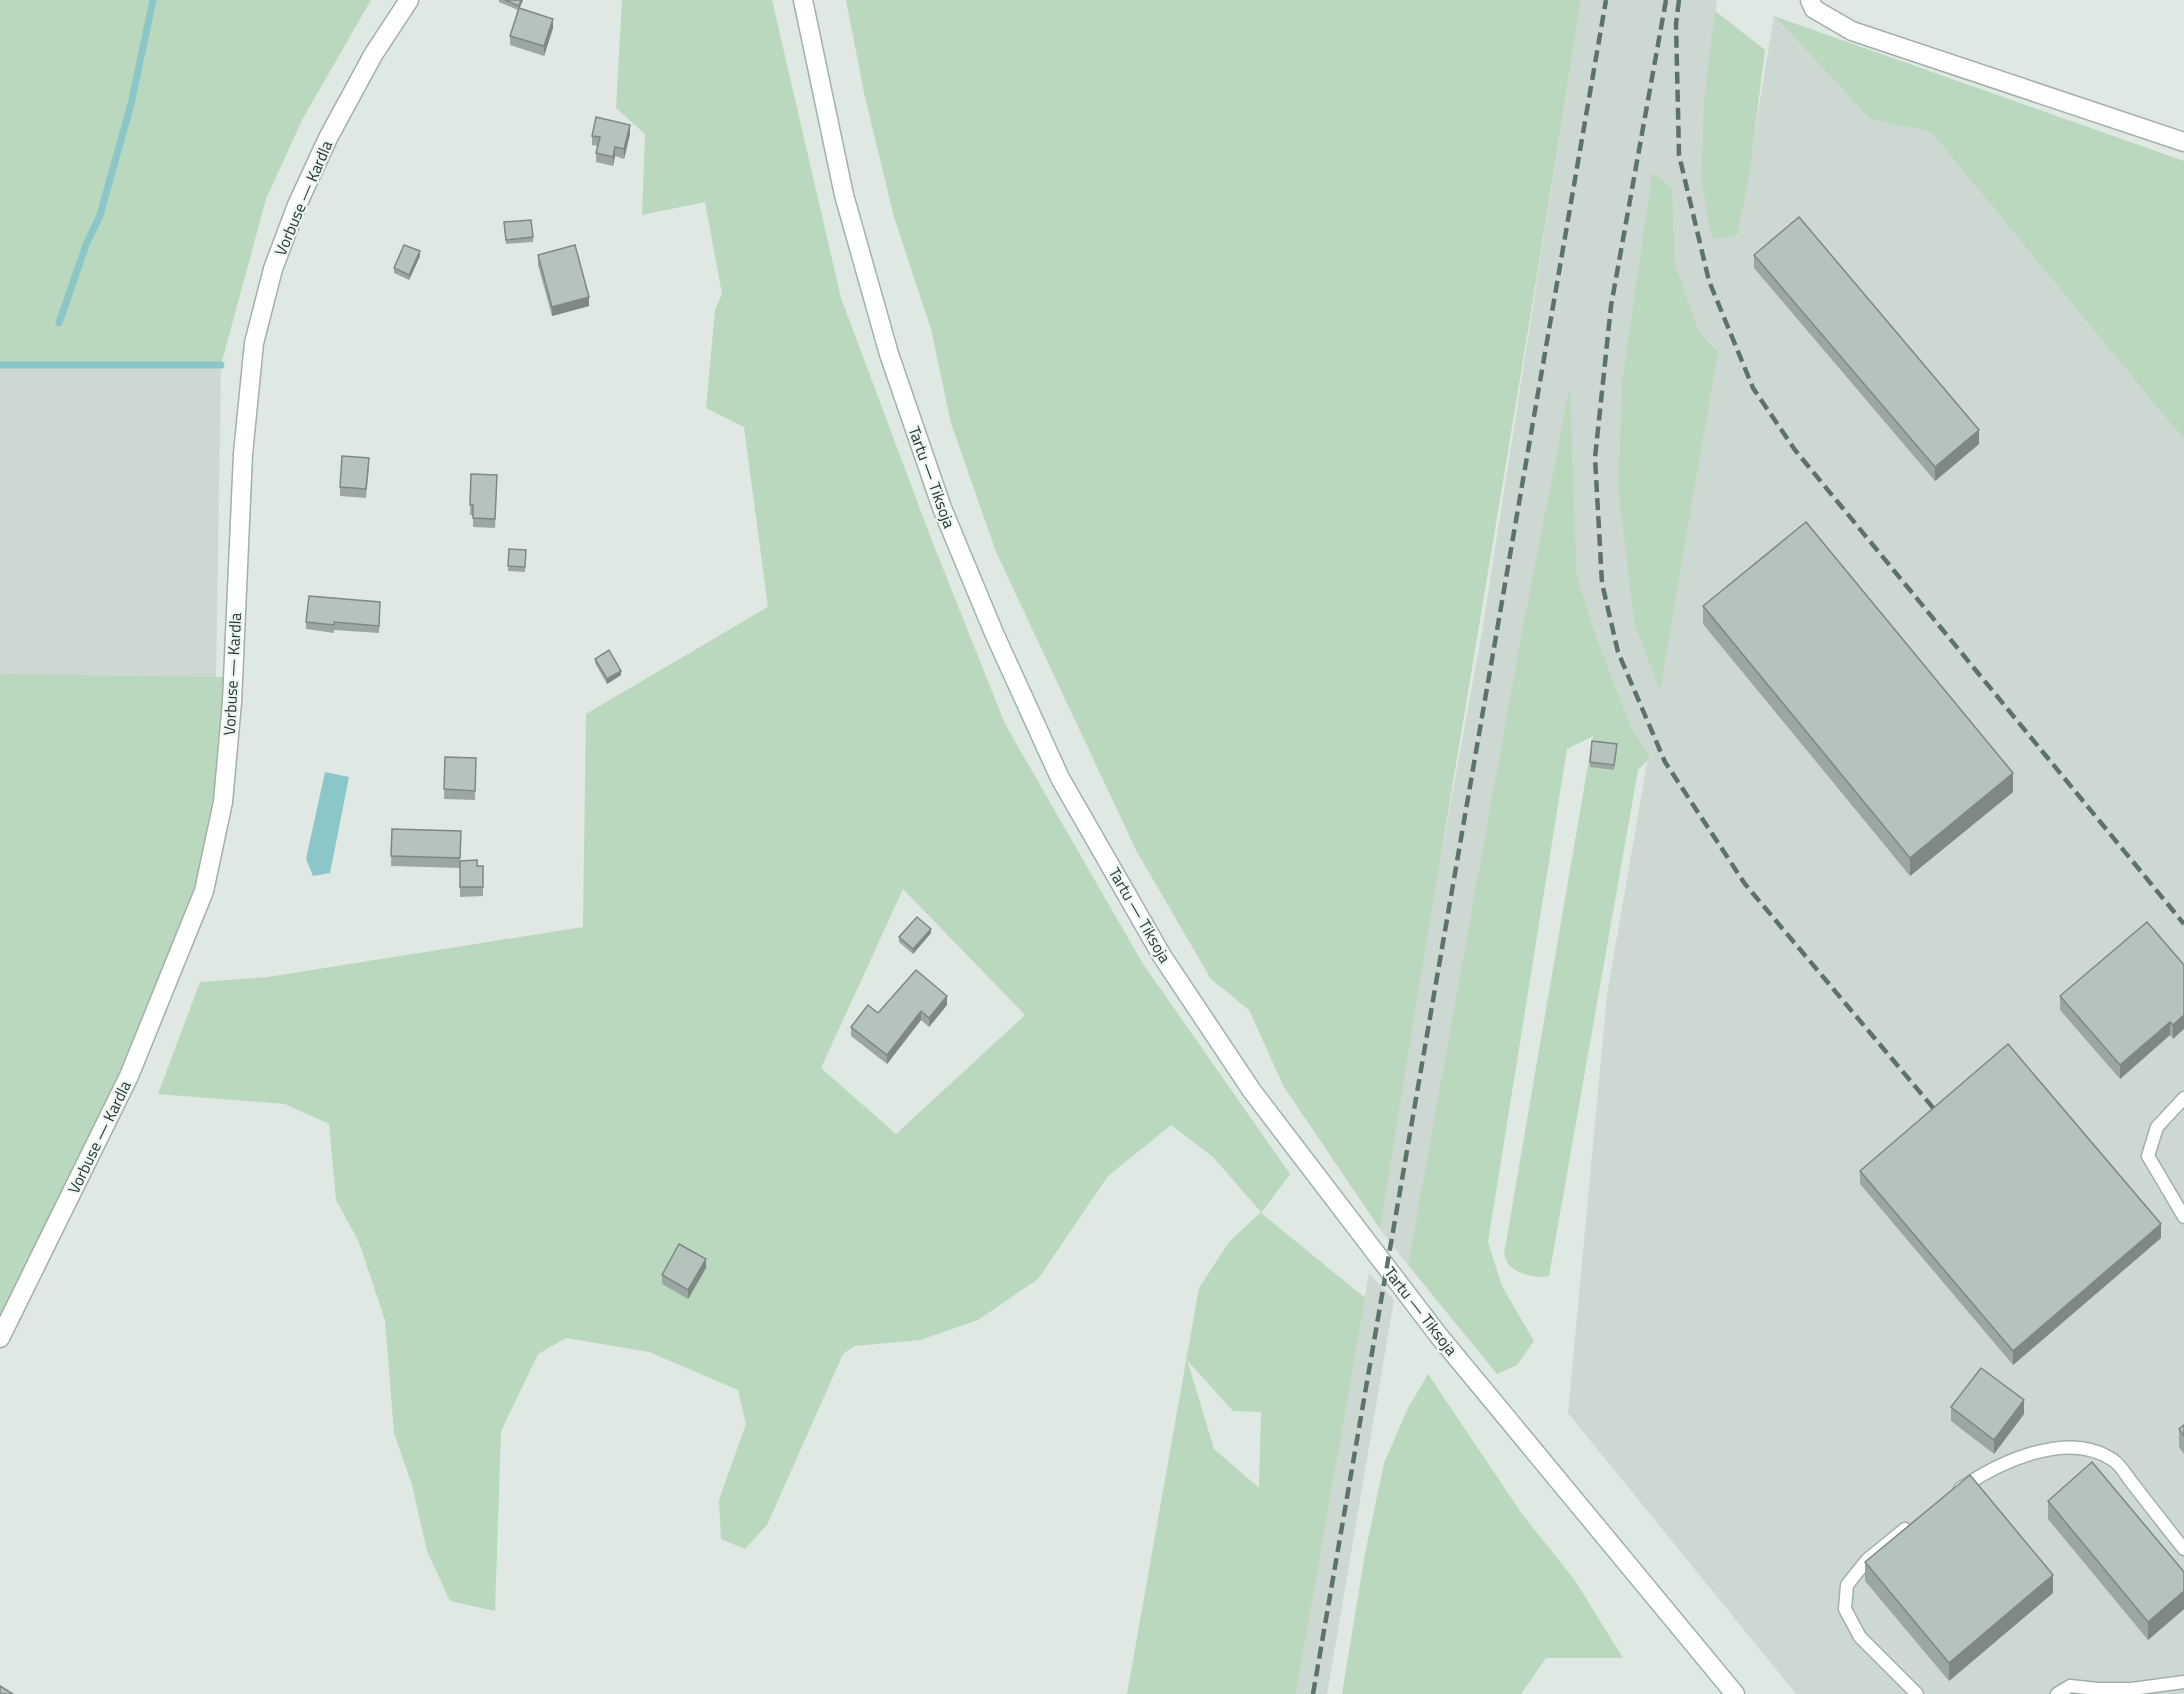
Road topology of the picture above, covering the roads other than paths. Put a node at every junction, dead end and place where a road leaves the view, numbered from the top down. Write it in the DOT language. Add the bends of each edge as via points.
graph roads {
  1 [pos="409,0"];
  2 [pos="803,0"];
  3 [pos="1810,0"];
  4 [pos="2184,142"];
  5 [pos="2184,1098"];
  6 [pos="2184,1217"];
  7 [pos="0,1338"];
  8 [pos="1950,1495"];
  9 [pos="1912,1523"];
  10 [pos="2184,1549"];
  11 [pos="2184,1682"];
  12 [pos="1735,1694"];
  13 [pos="1917,1694"];
  14 [pos="2057,1694"];
  1 -- 7 [label="main road, Vorbuse — Kardla" via="328,138 297,205 273,268 254,343 243,454 224,791 204,891 129,1076"];
  2 -- 12 [label="main road, Tartu — Tiksoja" via="844,195 889,354 942,508 1060,778 1162,956 1252,1091 1439,1336"];
  3 -- 4 [label="main road" via="1814,9 1852,31"];
  5 -- 6 [label="lane" via="2157,1127 2148,1156"];
  8 -- 10 [label="lane" via="2016,1458 2059,1448 2094,1450 2115,1461"];
  9 -- 13 [label="lane" via="1867,1560 1847,1584 1845,1610 1860,1637"];
  11 -- 14 [label="lane" via="2132,1689 2070,1686"];
}
